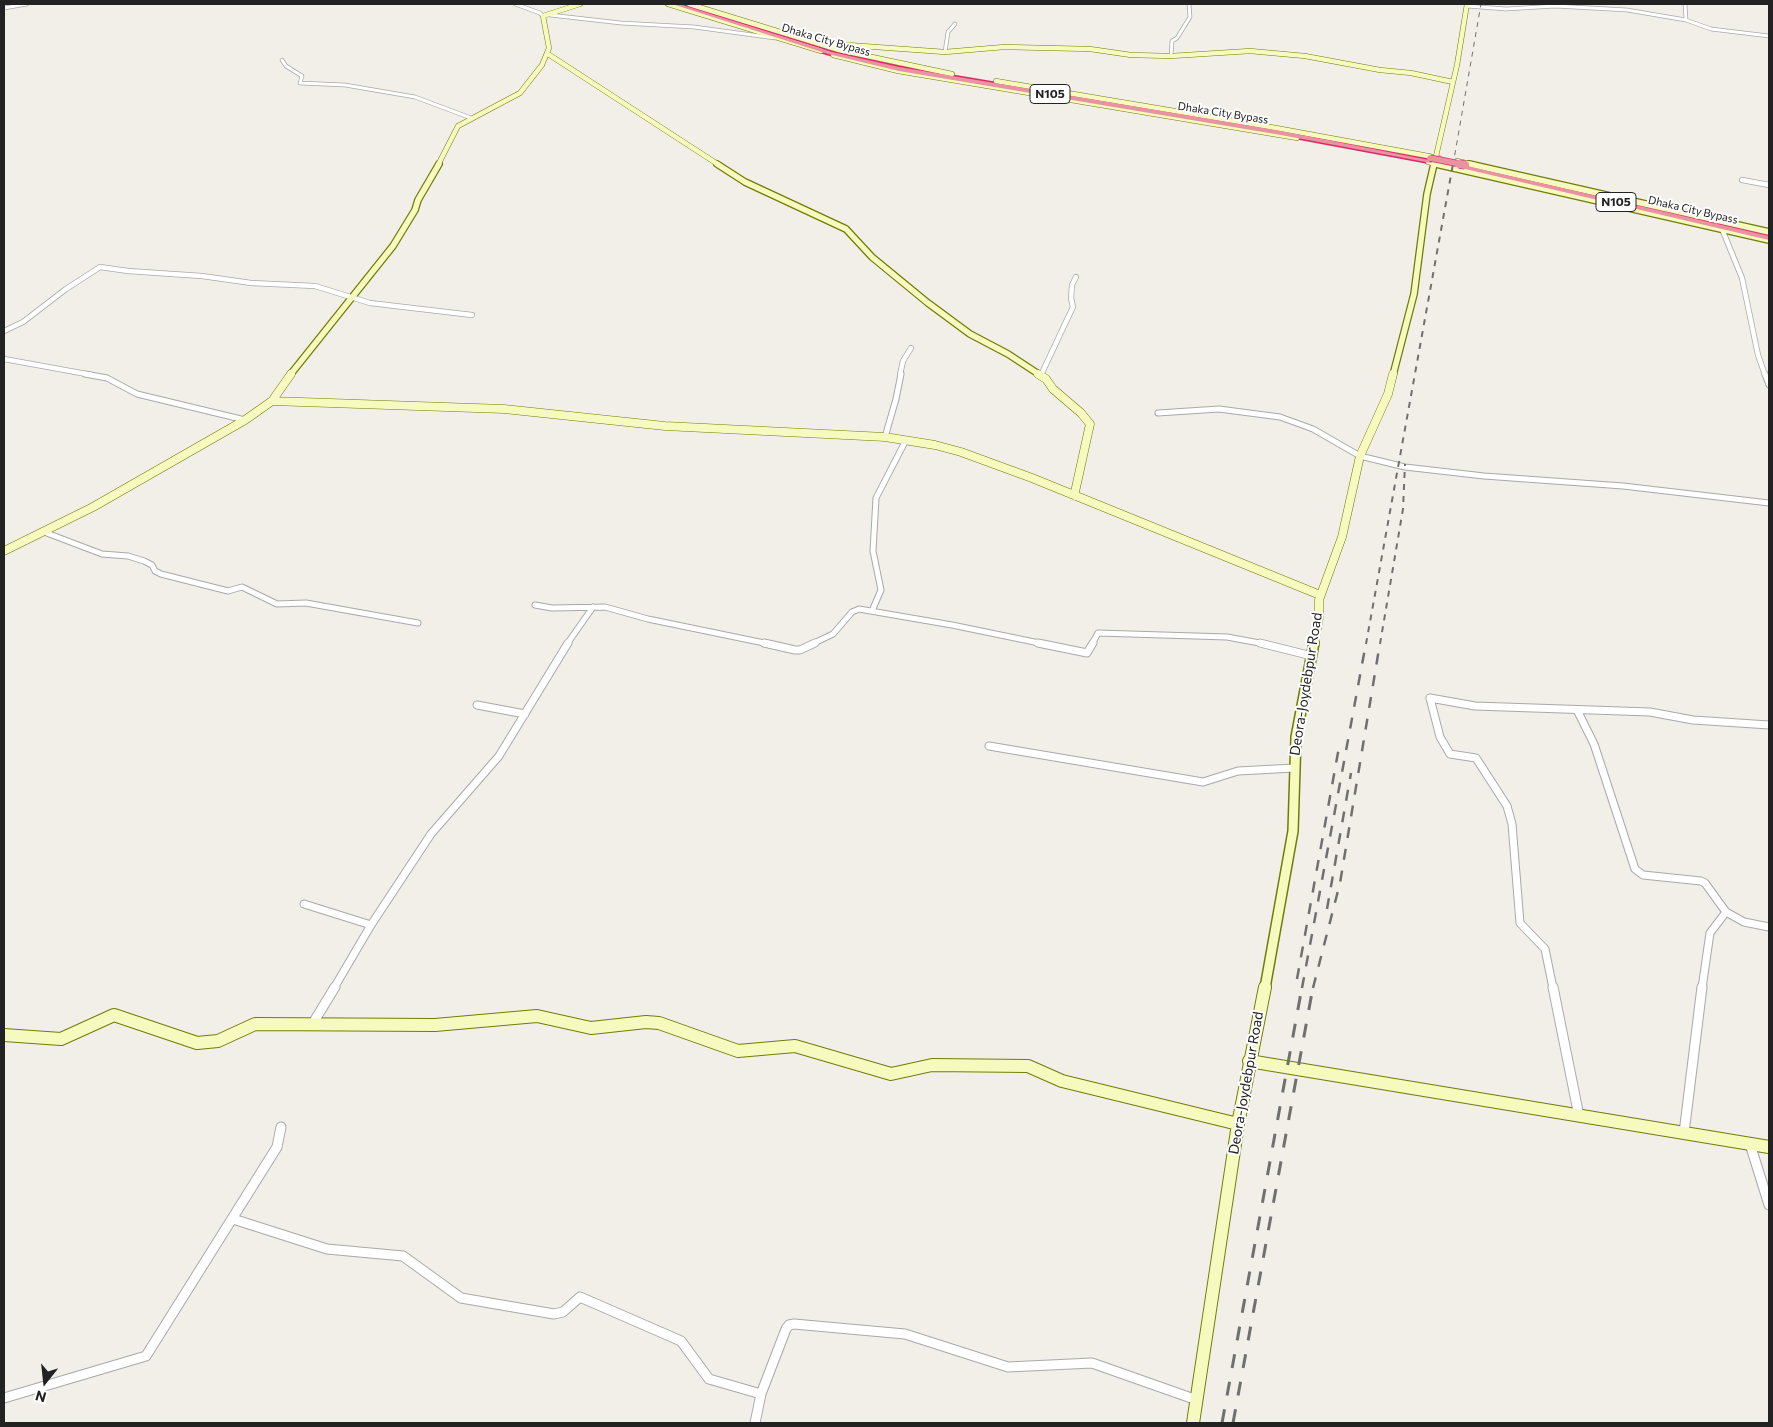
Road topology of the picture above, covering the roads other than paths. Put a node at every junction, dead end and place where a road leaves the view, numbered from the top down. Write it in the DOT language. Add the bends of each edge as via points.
graph roads {
  1 [pos="27,4"];
  2 [pos="515,4"];
  3 [pos="580,4"];
  4 [pos="668,4"];
  5 [pos="675,4"];
  6 [pos="683,4"];
  7 [pos="689,4"];
  8 [pos="1189,4"];
  9 [pos="1685,4"];
  10 [pos="1467,5"];
  11 [pos="4,8"];
  12 [pos="550,15"];
  13 [pos="542,16"];
  14 [pos="1686,20"];
  15 [pos="955,24"];
  16 [pos="1769,36"];
  17 [pos="776,38"];
  18 [pos="816,43"];
  19 [pos="945,52"];
  20 [pos="548,54"];
  21 [pos="1172,56"];
  22 [pos="282,60"];
  23 [pos="1453,82"];
  24 [pos="471,118"];
  25 [pos="1433,160"];
  26 [pos="1464,166"];
  27 [pos="1742,180"];
  28 [pos="1769,185"];
  29 [pos="1722,229"];
  30 [pos="1769,233"];
  31 [pos="1769,239"];
  32 [pos="1076,277"];
  33 [pos="352,297"];
  34 [pos="472,315"];
  35 [pos="4,331"];
  36 [pos="911,348"];
  37 [pos="4,359"];
  38 [pos="1041,375"];
  39 [pos="1769,385"];
  40 [pos="272,401"];
  41 [pos="1158,413"];
  42 [pos="245,420"];
  43 [pos="885,437"];
  44 [pos="906,440"];
  45 [pos="1360,456"];
  46 [pos="1076,496"];
  47 [pos="1769,503"];
  48 [pos="44,532"];
  49 [pos="4,551"];
  50 [pos="1320,595"];
  51 [pos="535,605"];
  52 [pos="593,607"];
  53 [pos="872,611"];
  54 [pos="418,623"];
  55 [pos="1312,656"];
  56 [pos="478,705"];
  57 [pos="1577,710"];
  58 [pos="524,714"];
  59 [pos="1769,725"];
  60 [pos="989,746"];
  61 [pos="1294,768"];
  62 [pos="304,904"];
  63 [pos="1726,912"];
  64 [pos="371,925"];
  65 [pos="1769,927"];
  66 [pos="313,1023"];
  67 [pos="4,1034"];
  68 [pos="1249,1061"];
  69 [pos="1579,1116"];
  70 [pos="1238,1124"];
  71 [pos="281,1127"];
  72 [pos="1684,1133"];
  73 [pos="1750,1144"];
  74 [pos="1769,1147"];
  75 [pos="1769,1205"];
  76 [pos="233,1219"];
  77 [pos="761,1394"];
  78 [pos="4,1398"];
  79 [pos="1197,1400"];
  80 [pos="755,1423"];
  81 [pos="1192,1423"];
  1 -- 11 [label="street"];
  2 -- 13 [label="street"];
  3 -- 12 [label="street"];
  4 -- 17 [label="street"];
  5 -- 25 [label="highway, Dhaka City Bypass / N105" via="830,53 900,69"];
  6 -- 25 [label="highway, Dhaka City Bypass / N105" via="835,51 901,67"];
  7 -- 18 [label="street"];
  8 -- 21 [label="street" via="1190,17 1172,41"];
  9 -- 14 [label="street"];
  10 -- 14 [label="street" via="1503,9 1549,6 1613,9"];
  10 -- 23 [label="street, Deora-Joydebpur Road"];
  12 -- 13 [label="street"];
  12 -- 17 [label="street"];
  13 -- 20 [label="street"];
  14 -- 16 [label="street" via="1711,29"];
  15 -- 19 [label="street" via="948,32"];
  17 -- 25 [label="street" via="898,71"];
  18 -- 19 [label="street"];
  18 -- 25 [label="street" via="912,67 1276,128"];
  19 -- 21 [label="street" via="1004,47"];
  20 -- 24 [label="street" via="520,93"];
  20 -- 38 [label="street" via="745,182 846,229 872,257 921,298 970,334"];
  21 -- 23 [label="street" via="1247,51 1301,56"];
  22 -- 24 [label="street" via="302,76 300,83 345,84 415,97"];
  23 -- 25 [label="street, Deora-Joydebpur Road"];
  24 -- 33 [label="street" via="458,126 393,246"];
  25 -- 26 [label="highway, Dhaka City Bypass / N105, bridge"];
  25 -- 29 [label="street"];
  25 -- 30 [label="street"];
  25 -- 45 [label="street, Deora-Joydebpur Road" via="1414,294 1388,394"];
  26 -- 30 [label="highway, Dhaka City Bypass / N105"];
  26 -- 31 [label="highway, Dhaka City Bypass / N105"];
  27 -- 28 [label="street"];
  29 -- 31 [label="street"];
  29 -- 39 [label="street" via="1742,278 1758,355"];
  32 -- 38 [label="street" via="1072,285 1073,307"];
  33 -- 34 [label="street" via="384,306"];
  33 -- 35 [label="street" via="315,286 251,283 100,267 66,288 23,322"];
  33 -- 40 [label="street"];
  36 -- 43 [label="street" via="903,361"];
  37 -- 42 [label="street" via="107,378 136,394"];
  38 -- 46 [label="street" via="1090,424"];
  40 -- 42 [label="street"];
  40 -- 43 [label="street" via="504,408 665,426"];
  41 -- 45 [label="street" via="1218,409 1280,417 1313,429"];
  42 -- 48 [label="street"];
  43 -- 44 [label="street"];
  44 -- 46 [label="street" via="960,452"];
  44 -- 53 [label="street" via="876,498 873,551 881,590"];
  45 -- 47 [label="street" via="1405,467 1623,486"];
  45 -- 50 [label="street, Deora-Joydebpur Road" via="1342,537"];
  46 -- 50 [label="street"];
  48 -- 49 [label="street"];
  48 -- 54 [label="street" via="102,554 144,561 161,574 228,591 242,587 277,604 306,603"];
  50 -- 55 [label="street, Deora-Joydebpur Road" via="1320,618"];
  51 -- 52 [label="street"];
  52 -- 53 [label="street" via="608,607 648,619 797,650 833,634 855,610"];
  52 -- 58 [label="street"];
  53 -- 55 [label="street" via="1088,652 1098,633 1227,637"];
  55 -- 61 [label="street, Deora-Joydebpur Road" via="1296,737"];
  56 -- 58 [label="street"];
  57 -- 59 [label="street" via="1650,712 1693,720"];
  57 -- 63 [label="street" via="1594,744 1635,869 1643,875 1702,881"];
  57 -- 69 [label="street" via="1475,706 1430,698 1440,737 1450,754 1476,758 1507,806 1512,824 1519,918 1545,949"];
  58 -- 64 [label="street" via="499,756 431,834"];
  60 -- 61 [label="street" via="1202,782 1238,771"];
  61 -- 68 [label="street, Deora-Joydebpur Road" via="1293,831 1277,929"];
  62 -- 64 [label="street"];
  63 -- 65 [label="street" via="1744,922"];
  63 -- 72 [label="street" via="1710,933"];
  64 -- 66 [label="street"];
  66 -- 67 [label="street" via="251,1024 218,1041 197,1043 114,1015 61,1039"];
  66 -- 70 [label="street" via="435,1025 537,1016 591,1028 659,1023 738,1051 795,1046 891,1074 932,1066 1028,1066 1062,1081"];
  68 -- 69 [label="street"];
  68 -- 70 [label="street, Deora-Joydebpur Road"];
  69 -- 72 [label="street"];
  70 -- 79 [label="street, Deora-Joydebpur Road"];
  71 -- 76 [label="street" via="278,1147"];
  72 -- 73 [label="street"];
  73 -- 74 [label="street"];
  73 -- 75 [label="street"];
  76 -- 77 [label="street" via="327,1249 403,1256 461,1298 554,1314 563,1312 580,1298 682,1341 709,1379"];
  76 -- 78 [label="street" via="146,1356"];
  77 -- 79 [label="street" via="786,1329 794,1324 905,1334 1008,1367 1092,1363"];
  77 -- 80 [label="street"];
  79 -- 81 [label="street, Deora-Joydebpur Road"];
}
